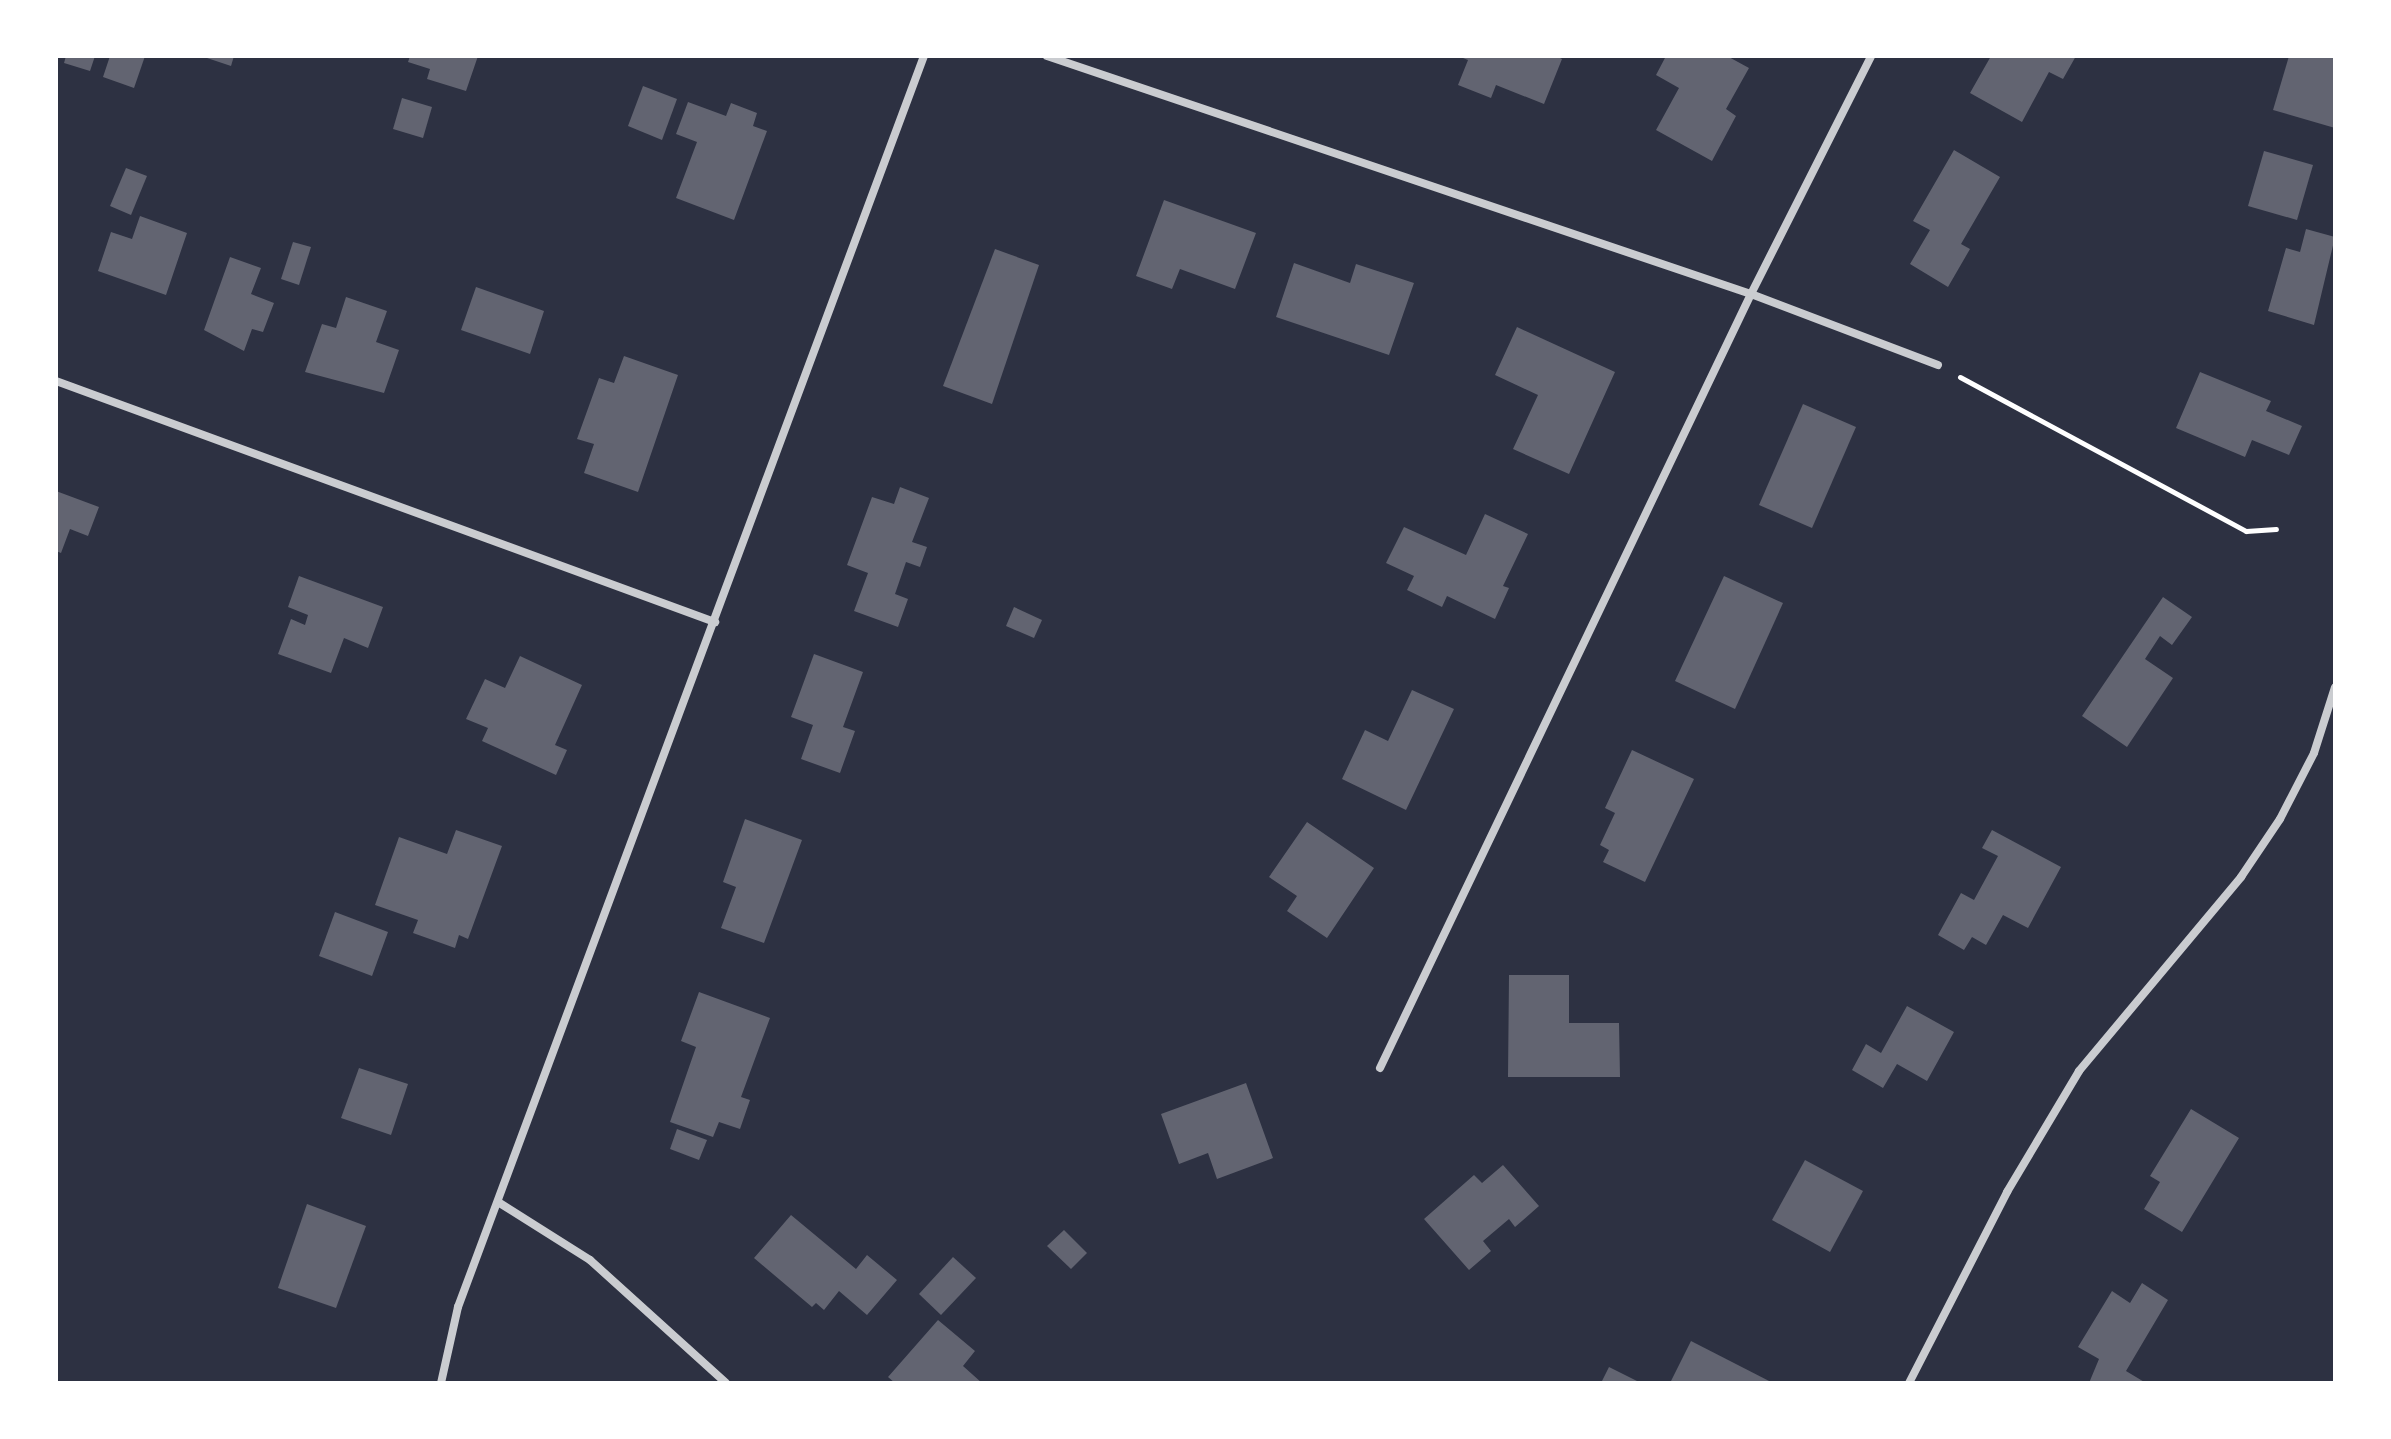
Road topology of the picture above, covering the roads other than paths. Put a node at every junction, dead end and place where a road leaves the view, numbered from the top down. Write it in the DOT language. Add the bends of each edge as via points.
graph roads {
  1 [pos="924,56"];
  2 [pos="1047,56"];
  3 [pos="1871,56"];
  4 [pos="1751,294"];
  5 [pos="1938,365"];
  6 [pos="56,381"];
  7 [pos="715,622"];
  8 [pos="2335,687"];
  9 [pos="1380,1068"];
  10 [pos="498,1202"];
  11 [pos="441,1383"];
  12 [pos="726,1383"];
  13 [pos="1909,1383"];
  1 -- 7 [label="street"];
  2 -- 4 [label="street"];
  3 -- 4 [label="street"];
  4 -- 5 [label="street"];
  4 -- 9 [label="street"];
  6 -- 7 [label="street"];
  7 -- 10 [label="street"];
  8 -- 13 [label="street" via="2314,753 2280,819 2241,877 2079,1071 2007,1192"];
  10 -- 11 [label="street" via="458,1307"];
  10 -- 12 [label="street" via="578,1251"];
}
